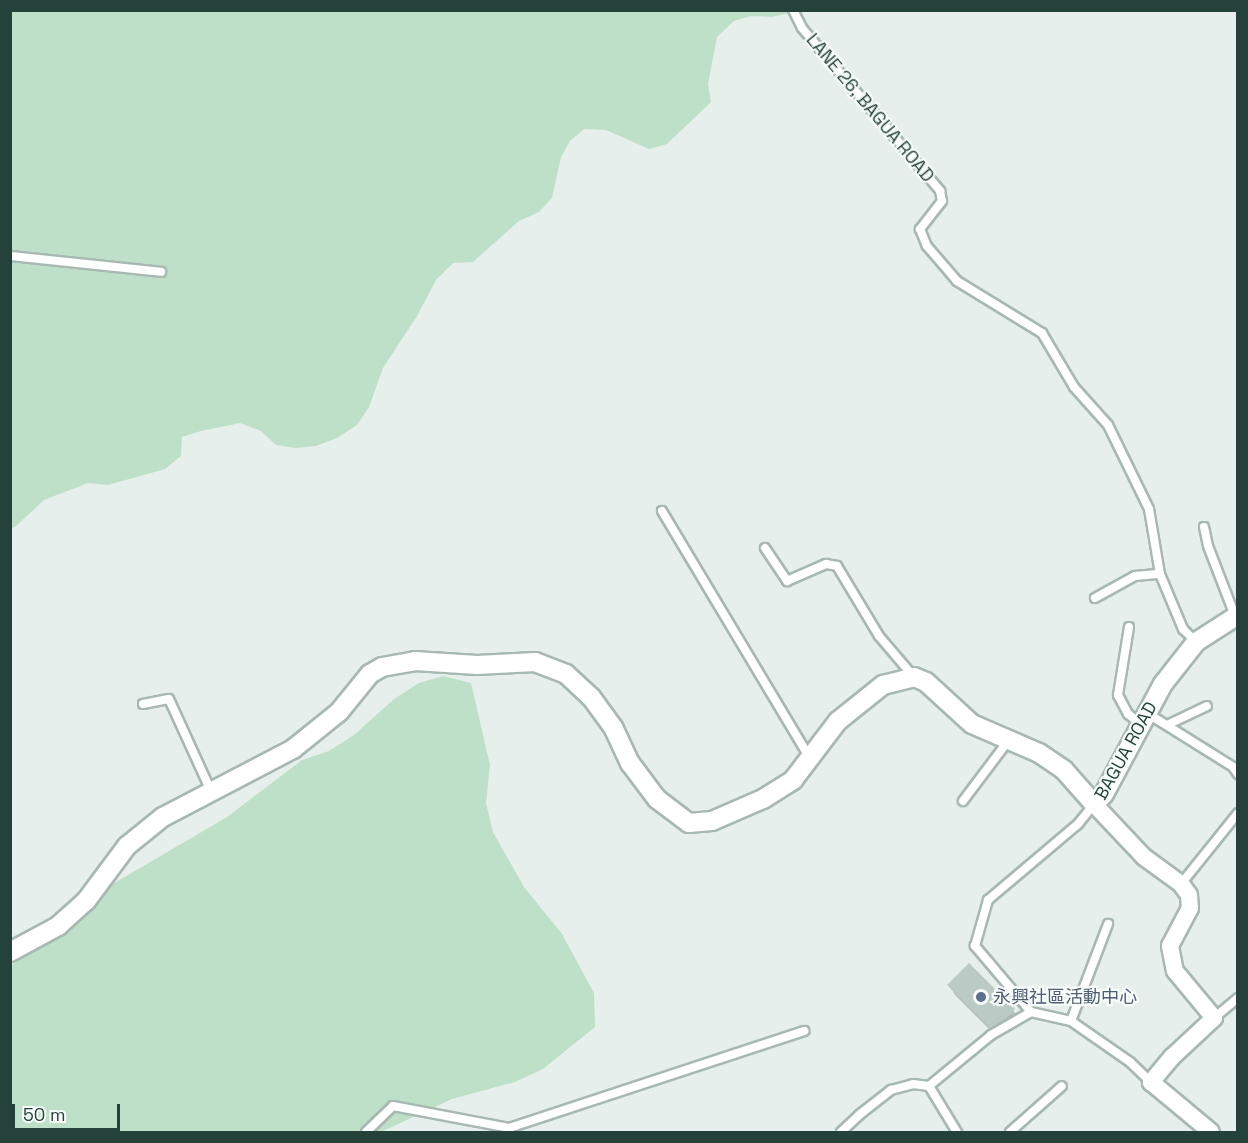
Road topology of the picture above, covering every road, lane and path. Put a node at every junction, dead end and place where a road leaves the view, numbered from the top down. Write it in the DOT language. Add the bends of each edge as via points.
graph roads {
  1 [pos="793,10"];
  2 [pos="10,256"];
  3 [pos="161,272"];
  4 [pos="662,511"];
  5 [pos="1204,527"];
  6 [pos="765,548"];
  7 [pos="1160,574"];
  8 [pos="1095,598"];
  9 [pos="1236,616"];
  10 [pos="1129,627"];
  11 [pos="1196,642"];
  12 [pos="914,677"];
  13 [pos="143,704"];
  14 [pos="1207,706"];
  15 [pos="1144,718"];
  16 [pos="1167,725"];
  17 [pos="1008,741"];
  18 [pos="810,758"];
  19 [pos="1238,774"];
  20 [pos="211,791"];
  21 [pos="963,801"];
  22 [pos="1094,804"];
  23 [pos="1238,813"];
  24 [pos="1181,884"];
  25 [pos="1108,924"];
  26 [pos="10,952"];
  27 [pos="1238,998"];
  28 [pos="1031,1012"];
  29 [pos="1214,1018"];
  30 [pos="1071,1020"];
  31 [pos="804,1031"];
  32 [pos="1151,1082"];
  33 [pos="929,1086"];
  34 [pos="1062,1086"];
  35 [pos="366,1132"];
  36 [pos="841,1132"];
  37 [pos="957,1132"];
  38 [pos="1010,1132"];
  39 [pos="1211,1132"];
  1 -- 7 [label="lane, LANE 26, BAGUA ROAD" via="802,28 940,191 942,201 920,229 927,246 957,281 1042,333 1074,387 1108,425 1149,509"];
  2 -- 3 [label="lane"];
  4 -- 18 [label="lane"];
  5 -- 9 [label="lane"];
  6 -- 12 [label="lane" via="787,581 826,564 837,566 879,636"];
  7 -- 8 [label="lane" via="1136,576"];
  7 -- 11 [label="lane, LANE 26, BAGUA ROAD" via="1183,629"];
  9 -- 11 [label="street, BAGUA ROAD"];
  10 -- 15 [label="lane" via="1118,695 1128,714"];
  11 -- 15 [label="street, BAGUA ROAD" via="1163,684"];
  12 -- 17 [label="street" via="926,682 972,724"];
  12 -- 18 [label="street" via="883,685 838,721"];
  13 -- 20 [label="lane" via="169,699"];
  14 -- 16 [label="lane"];
  15 -- 16 [label="lane"];
  15 -- 22 [label="street, BAGUA ROAD" via="1104,795"];
  16 -- 19 [label="lane"];
  17 -- 21 [label="lane"];
  17 -- 22 [label="street" via="1039,753 1064,770"];
  18 -- 20 [label="street" via="793,780 763,799 712,821 689,823 657,799 630,764 614,729 591,697 566,674 535,662 477,665 415,661 382,667 370,674 339,712 293,749"];
  20 -- 26 [label="street" via="163,817 127,846 86,901 58,926"];
  22 -- 24 [label="street, BAGUA ROAD" via="1144,856"];
  22 -- 28 [label="lane" via="1078,824 988,900 975,946"];
  23 -- 24 [label="lane"];
  24 -- 29 [label="street" via="1189,895 1190,909 1170,946 1175,971"];
  25 -- 30 [label="lane"];
  27 -- 29 [label="lane"];
  28 -- 30 [label="lane"];
  28 -- 33 [label="lane" via="991,1035"];
  29 -- 32 [label="street"];
  30 -- 32 [label="lane"];
  31 -- 35 [label="lane" via="509,1128 393,1106"];
  32 -- 39 [label="street"];
  33 -- 36 [label="lane" via="913,1084 891,1090"];
  33 -- 37 [label="lane"];
  34 -- 38 [label="lane"];
}
